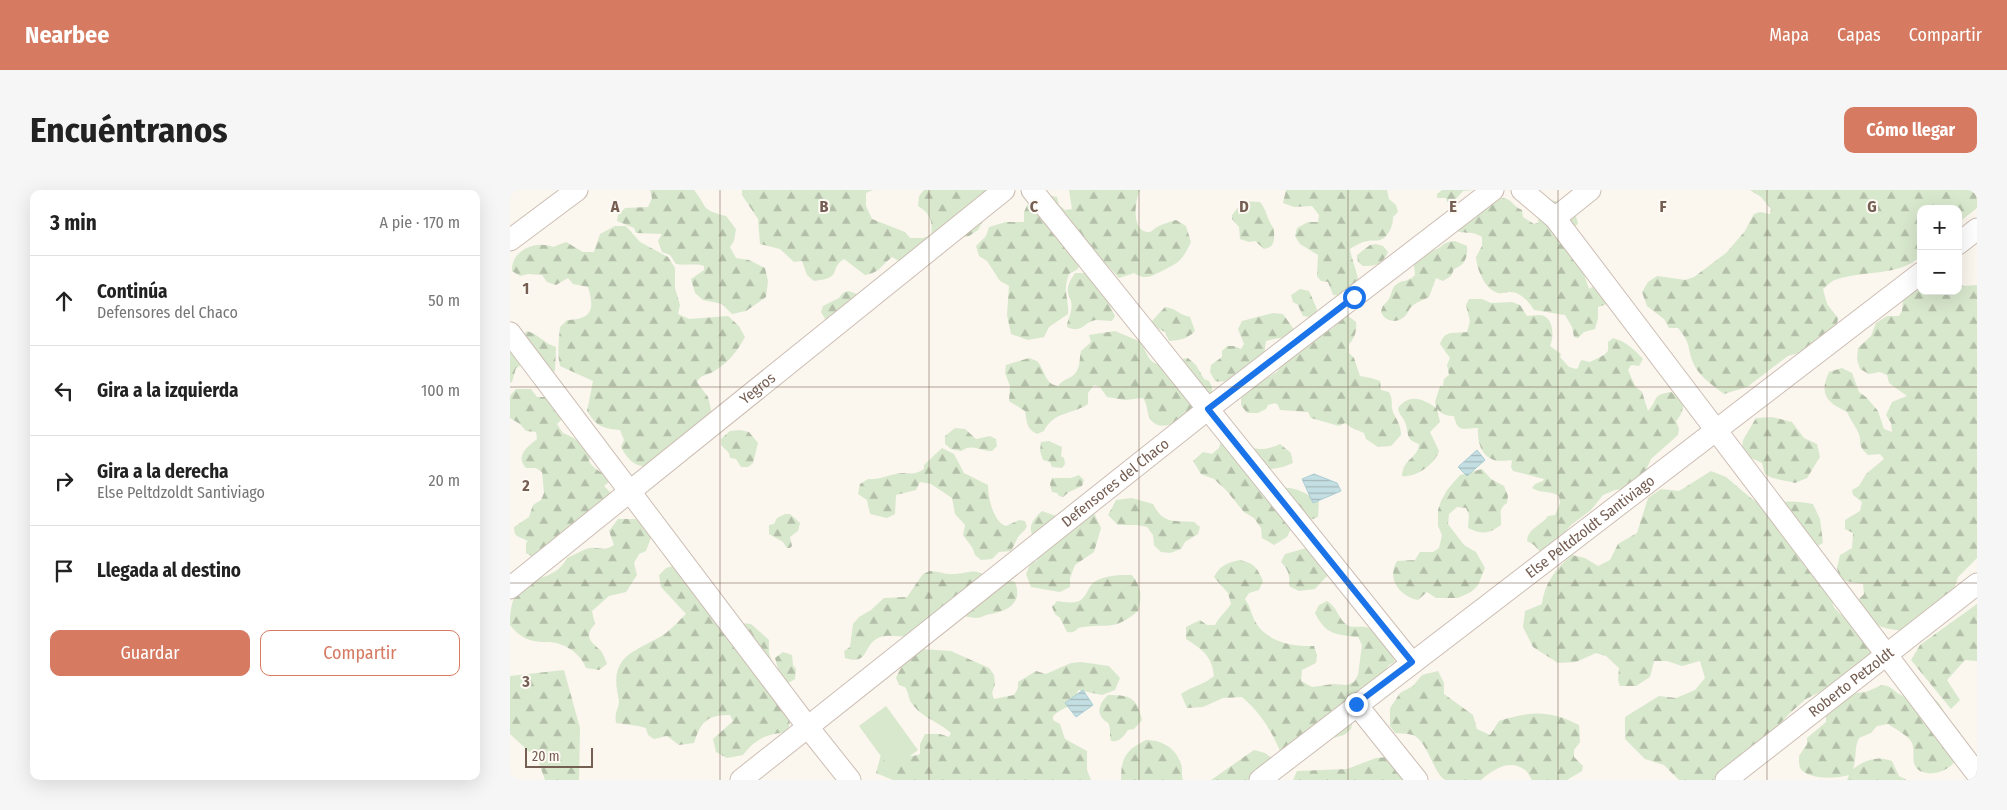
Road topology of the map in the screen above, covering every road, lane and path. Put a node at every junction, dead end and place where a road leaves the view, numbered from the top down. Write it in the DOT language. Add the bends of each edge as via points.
graph roads {
  1 [pos="577,190"];
  2 [pos="1004,190"];
  3 [pos="1032,190"];
  4 [pos="1493,190"];
  5 [pos="1522,190"];
  6 [pos="1590,190"];
  7 [pos="1555,218"];
  8 [pos="1977,229"];
  9 [pos="510,240"];
  10 [pos="1962,241"];
  11 [pos="1917,276"];
  12 [pos="510,333"];
  13 [pos="1208,409"];
  14 [pos="1717,431"];
  15 [pos="630,492"];
  16 [pos="1977,584"];
  17 [pos="510,588"];
  18 [pos="1887,656"];
  19 [pos="1412,662"];
  20 [pos="1356,704"];
  21 [pos="807,726"];
  22 [pos="1977,774"];
  23 [pos="740,780"];
  24 [pos="850,780"];
  25 [pos="1260,780"];
  26 [pos="1417,780"];
  27 [pos="1726,780"];
  1 -- 9 [label="street"];
  2 -- 15 [label="street, Yegros"];
  3 -- 13 [label="street"];
  4 -- 13 [label="street, Defensores del Chaco"];
  5 -- 7 [label="street"];
  6 -- 7 [label="street"];
  7 -- 14 [label="street"];
  8 -- 10 [label="street"];
  11 -- 14 [label="street, Else Peltdzoldt Santiviago"];
  12 -- 15 [label="street"];
  13 -- 19 [label="street"];
  13 -- 21 [label="street, Defensores del Chaco"];
  14 -- 18 [label="street"];
  14 -- 19 [label="street, Else Peltdzoldt Santiviago"];
  15 -- 17 [label="street, Yegros"];
  15 -- 21 [label="street"];
  16 -- 18 [label="street, Roberto Petzoldt"];
  18 -- 22 [label="street"];
  18 -- 27 [label="street, Roberto Petzoldt"];
  19 -- 20 [label="street, Else Peltdzoldt Santiviago"];
  20 -- 25 [label="street, Else Peltdzoldt Santiviago"];
  20 -- 26 [label="street"];
  21 -- 23 [label="street, Defensores del Chaco"];
  21 -- 24 [label="street"];
}
